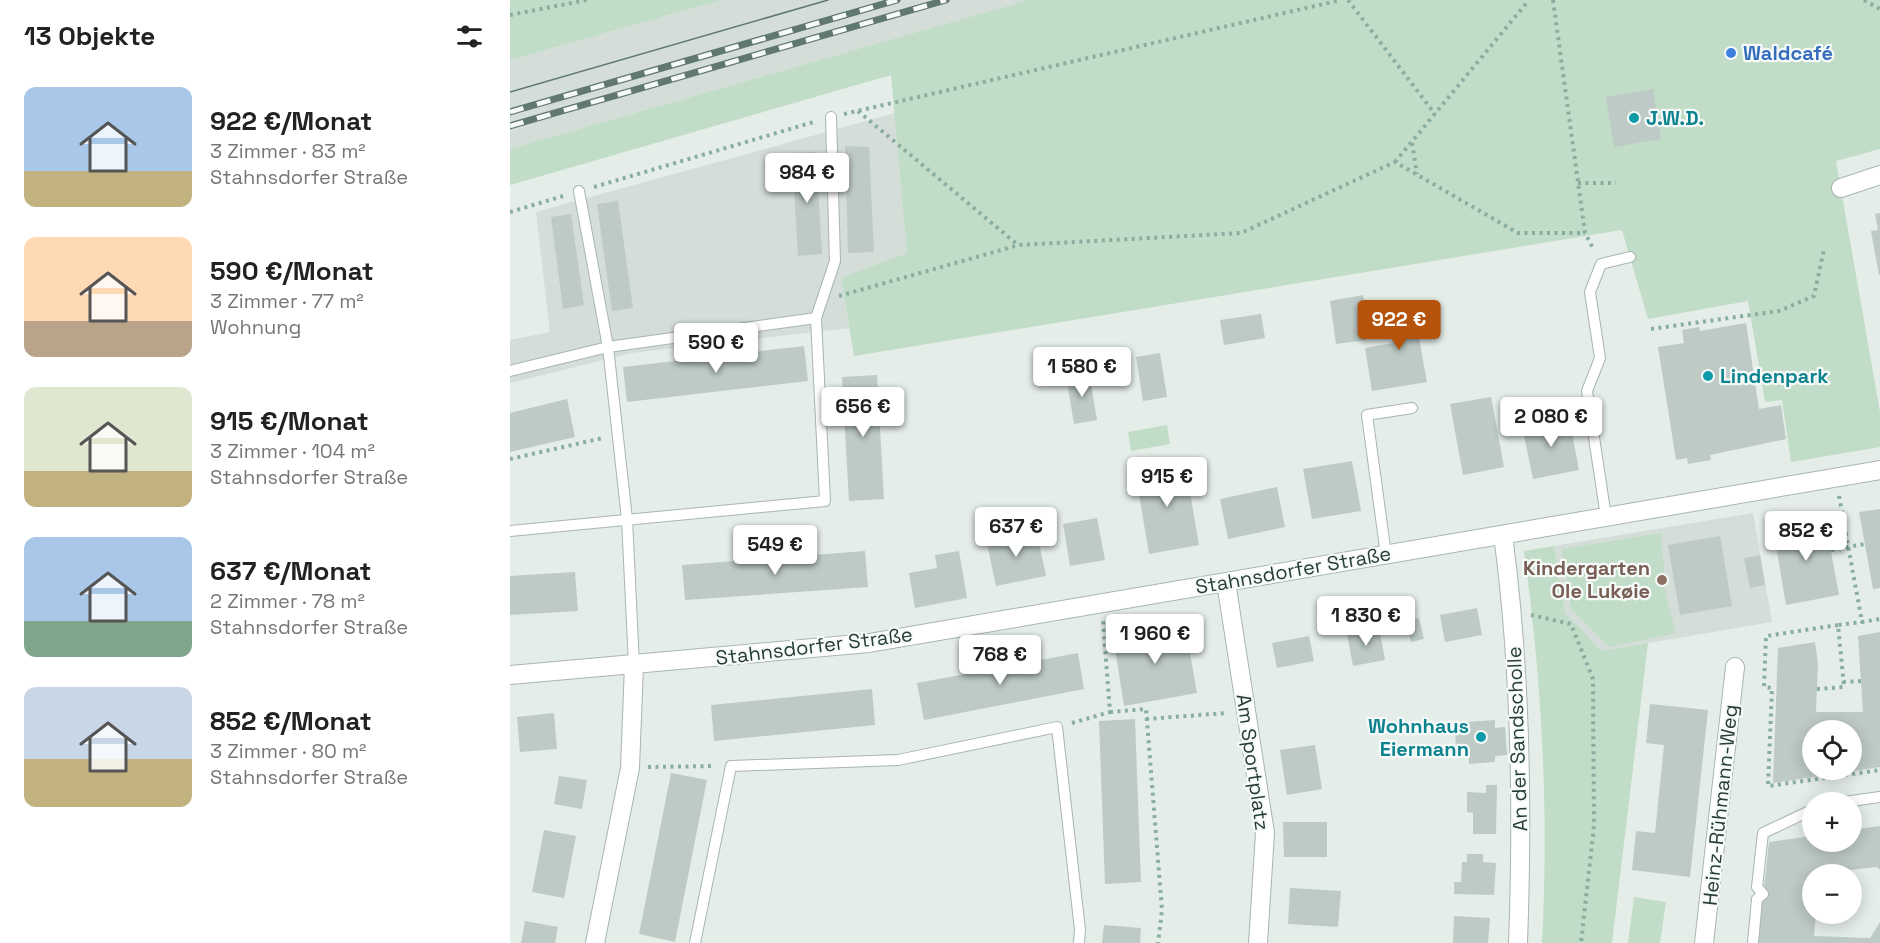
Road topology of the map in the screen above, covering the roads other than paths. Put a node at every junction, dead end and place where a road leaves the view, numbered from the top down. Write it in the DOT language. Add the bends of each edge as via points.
graph roads {
  1 [pos="831,117"];
  2 [pos="1880,175"];
  3 [pos="1841,188"];
  4 [pos="579,191"];
  5 [pos="1630,257"];
  6 [pos="816,318"];
  7 [pos="608,347"];
  8 [pos="510,371"];
  9 [pos="1412,408"];
  10 [pos="1880,470"];
  11 [pos="1606,517"];
  12 [pos="627,519"];
  13 [pos="510,531"];
  14 [pos="1503,535"];
  15 [pos="1386,555"];
  16 [pos="1226,582"];
  17 [pos="634,665"];
  18 [pos="1735,667"];
  19 [pos="510,675"];
  20 [pos="1880,797"];
  21 [pos="1862,800"];
  22 [pos="1802,815"];
  23 [pos="595,943"];
  24 [pos="695,943"];
  25 [pos="1079,943"];
  26 [pos="1258,943"];
  27 [pos="1518,943"];
  28 [pos="1704,943"];
  29 [pos="1753,943"];
  1 -- 6 [label="lane" via="835,261"];
  2 -- 3 [label="street"];
  4 -- 7 [label="lane"];
  5 -- 11 [label="lane" via="1601,264 1590,292 1600,358 1587,391"];
  6 -- 7 [label="lane"];
  6 -- 12 [label="lane" via="825,501"];
  7 -- 8 [label="lane"];
  7 -- 12 [label="lane"];
  9 -- 15 [label="lane" via="1367,415"];
  10 -- 11 [label="street, Stahnsdorfer Straße"];
  11 -- 14 [label="street, Stahnsdorfer Straße"];
  12 -- 13 [label="lane"];
  12 -- 17 [label="lane"];
  14 -- 15 [label="street, Stahnsdorfer Straße"];
  14 -- 27 [label="street, An der Sandscholle" via="1513,610 1521,846"];
  15 -- 16 [label="street, Stahnsdorfer Straße"];
  16 -- 17 [label="street, Stahnsdorfer Straße" via="869,643"];
  16 -- 26 [label="street, Am Sportplatz" via="1265,833"];
  17 -- 19 [label="street, Stahnsdorfer Straße"];
  17 -- 23 [label="street" via="630,768"];
  18 -- 28 [label="street, Heinz-Rühmann-Weg"];
  20 -- 21 [label="lane"];
  22 -- 29 [label="lane" via="1763,833 1758,887 1763,894 1756,899"];
  24 -- 25 [label="lane" via="731,766 898,760 1057,727"];
}
